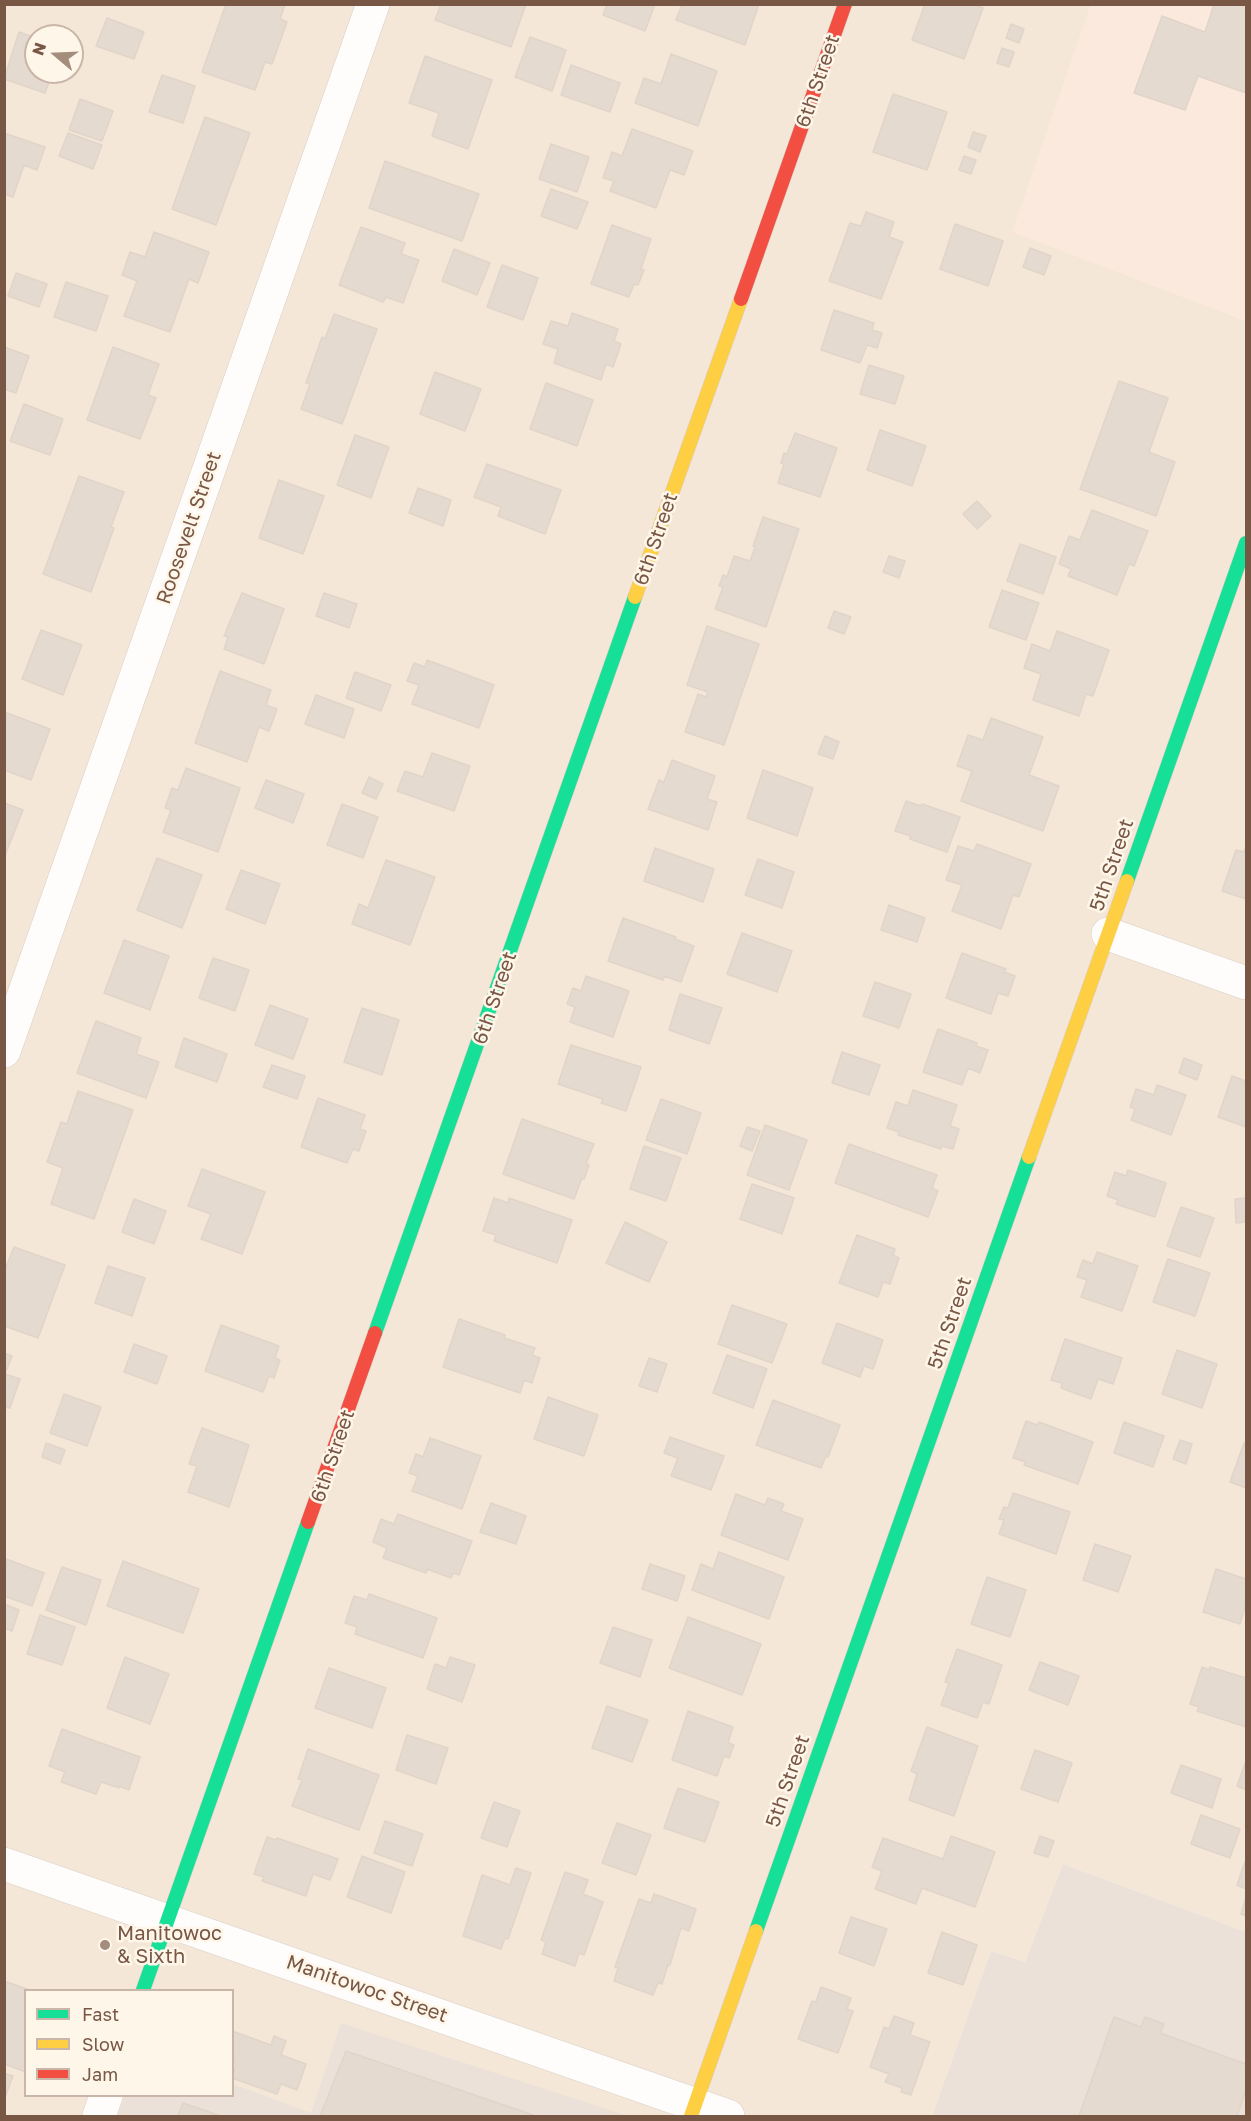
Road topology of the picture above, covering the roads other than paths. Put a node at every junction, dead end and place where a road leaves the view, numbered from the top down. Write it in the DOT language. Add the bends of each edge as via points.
graph roads {
  1 [pos="373,4"];
  2 [pos="845,4"];
  3 [pos="1246,543"];
  4 [pos="1108,934"];
  5 [pos="1246,983"];
  6 [pos="4,1051"];
  7 [pos="4,1864"];
  8 [pos="169,1921"];
  9 [pos="144,1989"];
  10 [pos="106,2097"];
  11 [pos="693,2111"];
  12 [pos="99,2116"];
  13 [pos="728,2116"];
  1 -- 6 [label="street, Roosevelt Street"];
  2 -- 8 [label="street, 6th Street"];
  3 -- 4 [label="street, 5th Street"];
  4 -- 5 [label="street"];
  4 -- 11 [label="street, 5th Street"];
  7 -- 8 [label="street, Manitowoc Street"];
  8 -- 9 [label="street, 6th Street"];
  8 -- 11 [label="street, Manitowoc Street"];
  10 -- 12 [label="street"];
  11 -- 13 [label="street, Manitowoc Street"];
}
